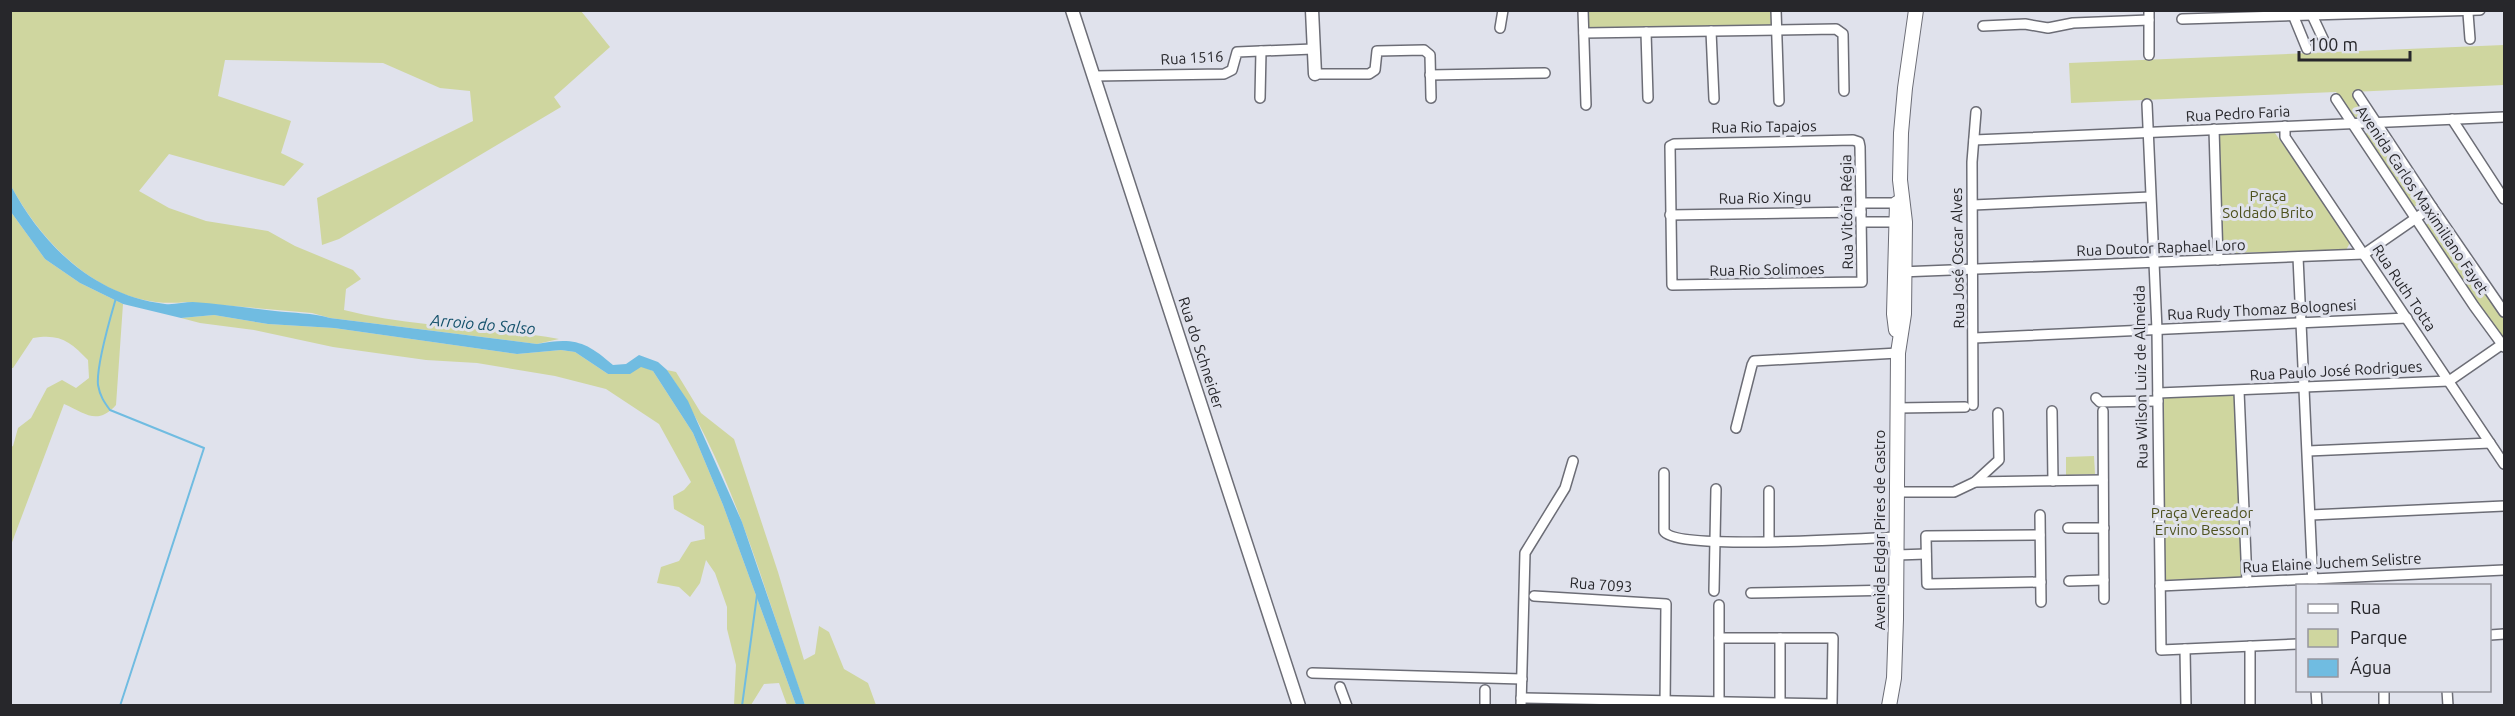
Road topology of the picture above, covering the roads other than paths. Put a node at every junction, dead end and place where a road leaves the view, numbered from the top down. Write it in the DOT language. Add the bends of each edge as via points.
graph roads {
  1 [pos="1072,10"];
  2 [pos="1312,10"];
  3 [pos="1503,10"];
  4 [pos="1583,10"];
  5 [pos="1776,10"];
  6 [pos="2480,10"];
  7 [pos="1914,13"];
  8 [pos="2311,13"];
  9 [pos="2468,13"];
  10 [pos="2292,14"];
  11 [pos="2149,15"];
  12 [pos="2182,19"];
  13 [pos="1983,26"];
  14 [pos="1500,28"];
  15 [pos="1777,30"];
  16 [pos="1712,31"];
  17 [pos="1646,32"];
  18 [pos="1584,33"];
  19 [pos="2470,39"];
  20 [pos="2326,45"];
  21 [pos="2307,48"];
  22 [pos="1312,49"];
  23 [pos="1261,51"];
  24 [pos="2149,55"];
  25 [pos="1315,74"];
  26 [pos="1545,74"];
  27 [pos="1430,75"];
  28 [pos="1094,76"];
  29 [pos="1844,91"];
  30 [pos="2358,95"];
  31 [pos="1260,98"];
  32 [pos="1431,98"];
  33 [pos="1648,98"];
  34 [pos="1714,99"];
  35 [pos="2336,99"];
  36 [pos="1779,101"];
  37 [pos="2147,104"];
  38 [pos="1586,105"];
  39 [pos="1976,112"];
  40 [pos="2505,117"];
  41 [pos="2452,119"];
  42 [pos="2376,123"];
  43 [pos="2353,124"];
  44 [pos="2285,126"];
  45 [pos="2214,129"];
  46 [pos="2148,133"];
  47 [pos="1974,140"];
  48 [pos="1858,142"];
  49 [pos="1900,180"];
  50 [pos="2150,197"];
  51 [pos="2505,199"];
  52 [pos="1897,203"];
  53 [pos="1972,205"];
  54 [pos="2432,207"];
  55 [pos="1861,208"];
  56 [pos="1670,215"];
  57 [pos="2416,217"];
  58 [pos="1862,222"];
  59 [pos="1895,222"];
  60 [pos="2364,254"];
  61 [pos="2298,257"];
  62 [pos="2218,260"];
  63 [pos="2153,262"];
  64 [pos="1973,271"];
  65 [pos="1899,272"];
  66 [pos="1862,282"];
  67 [pos="2505,312"];
  68 [pos="2407,318"];
  69 [pos="2302,324"];
  70 [pos="2157,330"];
  71 [pos="1974,339"];
  72 [pos="2504,345"];
  73 [pos="1898,353"];
  74 [pos="2449,381"];
  75 [pos="2306,387"];
  76 [pos="2239,391"];
  77 [pos="2158,397"];
  78 [pos="2096,398"];
  79 [pos="1897,408"];
  80 [pos="2052,411"];
  81 [pos="2103,411"];
  82 [pos="1998,413"];
  83 [pos="1736,428"];
  84 [pos="2490,443"];
  85 [pos="2308,451"];
  86 [pos="1573,461"];
  87 [pos="2505,464"];
  88 [pos="1664,473"];
  89 [pos="2103,480"];
  90 [pos="2052,481"];
  91 [pos="1975,482"];
  92 [pos="1716,489"];
  93 [pos="1769,490"];
  94 [pos="1897,492"];
  95 [pos="2505,506"];
  96 [pos="2040,515"];
  97 [pos="2311,515"];
  98 [pos="2068,528"];
  99 [pos="2104,528"];
  100 [pos="2040,535"];
  101 [pos="1897,537"];
  102 [pos="1769,541"];
  103 [pos="1715,543"];
  104 [pos="1926,554"];
  105 [pos="1897,555"];
  106 [pos="2505,570"];
  107 [pos="2104,580"];
  108 [pos="2069,581"];
  109 [pos="2041,582"];
  110 [pos="2247,582"];
  111 [pos="2313,582"];
  112 [pos="2160,586"];
  113 [pos="1896,590"];
  114 [pos="1714,591"];
  115 [pos="1751,593"];
  116 [pos="1534,596"];
  117 [pos="2104,600"];
  118 [pos="2041,602"];
  119 [pos="1719,605"];
  120 [pos="1719,638"];
  121 [pos="1780,638"];
  122 [pos="2296,644"];
  123 [pos="2250,646"];
  124 [pos="2185,649"];
  125 [pos="1312,673"];
  126 [pos="1522,679"];
  127 [pos="1340,687"];
  128 [pos="1485,690"];
  129 [pos="1521,702"];
  130 [pos="1665,703"];
  131 [pos="1719,704"];
  132 [pos="1780,704"];
  133 [pos="1299,705"];
  134 [pos="1347,705"];
  135 [pos="1485,705"];
  136 [pos="1889,705"];
  137 [pos="2186,705"];
  138 [pos="2250,705"];
  1 -- 28 [label="street, Rua do Schneider"];
  2 -- 22 [label="street"];
  3 -- 14 [label="street"];
  4 -- 18 [label="street"];
  5 -- 15 [label="street"];
  6 -- 9 [label="street"];
  7 -- 49 [label="main road, Avenida Edgar Pires de Castro"];
  8 -- 9 [label="street"];
  8 -- 10 [label="street"];
  8 -- 20 [label="street"];
  9 -- 19 [label="street"];
  10 -- 12 [label="street"];
  10 -- 21 [label="street"];
  11 -- 13 [label="street" via="2048,28 2025,24"];
  11 -- 24 [label="street"];
  15 -- 16 [label="street"];
  15 -- 29 [label="street" via="1841,30"];
  15 -- 36 [label="street"];
  16 -- 17 [label="street"];
  16 -- 34 [label="street"];
  17 -- 18 [label="street"];
  17 -- 33 [label="street"];
  18 -- 38 [label="street"];
  22 -- 23 [label="street, Rua 1516"];
  22 -- 25 [label="street"];
  23 -- 28 [label="street, Rua 1516" via="1237,52 1232,70 1224,74"];
  23 -- 31 [label="street"];
  25 -- 27 [label="street" via="1369,74 1375,70 1377,51 1424,50 1430,55"];
  26 -- 27 [label="street"];
  27 -- 32 [label="street"];
  28 -- 133 [label="street, Rua do Schneider"];
  30 -- 42 [label="street, Avenida Carlos Maximiliano Fayet"];
  35 -- 43 [label="street, Avenida Carlos Maximiliano Fayet"];
  37 -- 46 [label="street, Rua Wilson Luiz de Almeida"];
  39 -- 47 [label="street, Rua José Oscar Alves"];
  40 -- 41 [label="street, Rua Pedro Faria"];
  41 -- 42 [label="street, Rua Pedro Faria"];
  41 -- 51 [label="street"];
  42 -- 43 [label="street, Rua Pedro Faria"];
  42 -- 54 [label="street, Avenida Carlos Maximiliano Fayet"];
  43 -- 44 [label="street, Rua Pedro Faria"];
  43 -- 57 [label="street, Avenida Carlos Maximiliano Fayet"];
  44 -- 45 [label="street, Rua Pedro Faria"];
  44 -- 60 [label="street, Rua Ruth Totta" via="2285,137"];
  45 -- 46 [label="street, Rua Pedro Faria"];
  45 -- 62 [label="street"];
  46 -- 47 [label="street, Rua Pedro Faria"];
  46 -- 50 [label="street, Rua Wilson Luiz de Almeida"];
  47 -- 53 [label="street, Rua José Oscar Alves"];
  48 -- 55 [label="street, Rua Vitória Régia"];
  48 -- 56 [label="street, Rua Rio Tapajos" via="1670,146"];
  49 -- 52 [label="main road, Avenida Edgar Pires de Castro"];
  49 -- 65 [label="main road, Avenida Edgar Pires de Castro" via="1905,222"];
  50 -- 53 [label="street"];
  50 -- 63 [label="street, Rua Wilson Luiz de Almeida"];
  52 -- 55 [label="street, Rua Rio Xingu"];
  52 -- 59 [label="main road, Avenida Edgar Pires de Castro"];
  53 -- 64 [label="street, Rua José Oscar Alves"];
  54 -- 57 [label="street"];
  54 -- 67 [label="street, Avenida Carlos Maximiliano Fayet"];
  55 -- 56 [label="street, Rua Rio Xingu"];
  55 -- 58 [label="street, Rua Vitória Régia"];
  56 -- 66 [label="street, Rua Rio Solimoes" via="1672,285"];
  57 -- 60 [label="street"];
  57 -- 72 [label="street, Avenida Carlos Maximiliano Fayet"];
  58 -- 59 [label="street"];
  58 -- 66 [label="street, Rua Vitória Régia"];
  59 -- 65 [label="main road, Avenida Edgar Pires de Castro"];
  60 -- 61 [label="street, Rua Doutor Raphael Loro"];
  60 -- 68 [label="street, Rua Ruth Totta"];
  61 -- 62 [label="street, Rua Doutor Raphael Loro"];
  61 -- 69 [label="street"];
  62 -- 63 [label="street, Rua Doutor Raphael Loro"];
  63 -- 64 [label="street, Rua Doutor Raphael Loro"];
  63 -- 70 [label="street, Rua Wilson Luiz de Almeida"];
  64 -- 65 [label="street, Rua Doutor Raphael Loro"];
  64 -- 71 [label="street, Rua José Oscar Alves"];
  65 -- 73 [label="main road, Avenida Edgar Pires de Castro" via="1894,314"];
  68 -- 69 [label="street, Rua Rudy Thomaz Bolognesi"];
  68 -- 74 [label="street, Rua Ruth Totta"];
  69 -- 70 [label="street, Rua Rudy Thomaz Bolognesi"];
  69 -- 75 [label="street"];
  70 -- 71 [label="street, Rua Rudy Thomaz Bolognesi"];
  70 -- 77 [label="street, Rua Wilson Luiz de Almeida"];
  71 -- 79 [label="street, Rua José Oscar Alves" via="1969,406"];
  72 -- 74 [label="street"];
  73 -- 79 [label="main road, Avenida Edgar Pires de Castro"];
  73 -- 83 [label="street" via="1755,361"];
  74 -- 75 [label="street, Rua Paulo José Rodrigues"];
  74 -- 84 [label="street, Rua Ruth Totta"];
  75 -- 76 [label="street, Rua Paulo José Rodrigues"];
  75 -- 85 [label="street"];
  76 -- 77 [label="street, Rua Paulo José Rodrigues"];
  76 -- 110 [label="street"];
  77 -- 78 [label="street, Rua Paulo José Rodrigues" via="2100,402"];
  77 -- 112 [label="street, Rua Wilson Luiz de Almeida"];
  79 -- 94 [label="main road, Avenida Edgar Pires de Castro"];
  80 -- 90 [label="street"];
  81 -- 89 [label="street"];
  82 -- 91 [label="street" via="1999,460"];
  84 -- 85 [label="street"];
  84 -- 87 [label="street, Rua Ruth Totta"];
  85 -- 97 [label="street"];
  86 -- 126 [label="street" via="1565,488 1525,553"];
  88 -- 103 [label="street" via="1666,535"];
  89 -- 90 [label="street"];
  89 -- 99 [label="street"];
  90 -- 91 [label="street"];
  91 -- 94 [label="street" via="1954,492"];
  92 -- 103 [label="street"];
  93 -- 102 [label="street"];
  94 -- 101 [label="main road, Avenida Edgar Pires de Castro"];
  95 -- 97 [label="street"];
  96 -- 100 [label="street"];
  97 -- 111 [label="street"];
  98 -- 99 [label="street"];
  99 -- 107 [label="street"];
  100 -- 104 [label="street" via="1926,536"];
  100 -- 109 [label="street"];
  101 -- 102 [label="street"];
  101 -- 105 [label="main road, Avenida Edgar Pires de Castro"];
  102 -- 103 [label="street"];
  103 -- 114 [label="street"];
  104 -- 105 [label="street"];
  104 -- 109 [label="street" via="1927,584"];
  105 -- 113 [label="main road, Avenida Edgar Pires de Castro"];
  106 -- 111 [label="street, Rua Elaine Juchem Selistre"];
  107 -- 108 [label="street"];
  107 -- 117 [label="street"];
  109 -- 118 [label="street"];
  110 -- 111 [label="street, Rua Elaine Juchem Selistre"];
  110 -- 112 [label="street, Rua Elaine Juchem Selistre"];
  112 -- 124 [label="street, Rua Wilson Luiz de Almeida" via="2161,650"];
  113 -- 115 [label="street"];
  113 -- 136 [label="main road, Avenida Edgar Pires de Castro" via="1894,678"];
  116 -- 130 [label="street, Rua 7093" via="1666,604"];
  119 -- 120 [label="street"];
  120 -- 121 [label="street"];
  120 -- 131 [label="street"];
  121 -- 132 [label="street"];
  121 -- 132 [label="street" via="1833,638 1832,704"];
  122 -- 123 [label="street"];
  123 -- 124 [label="street"];
  123 -- 138 [label="street"];
  124 -- 137 [label="street"];
  125 -- 126 [label="street"];
  126 -- 129 [label="street"];
  127 -- 134 [label="street"];
  128 -- 135 [label="street"];
  129 -- 130 [label="street"];
  130 -- 131 [label="street"];
  131 -- 132 [label="street"];
}
